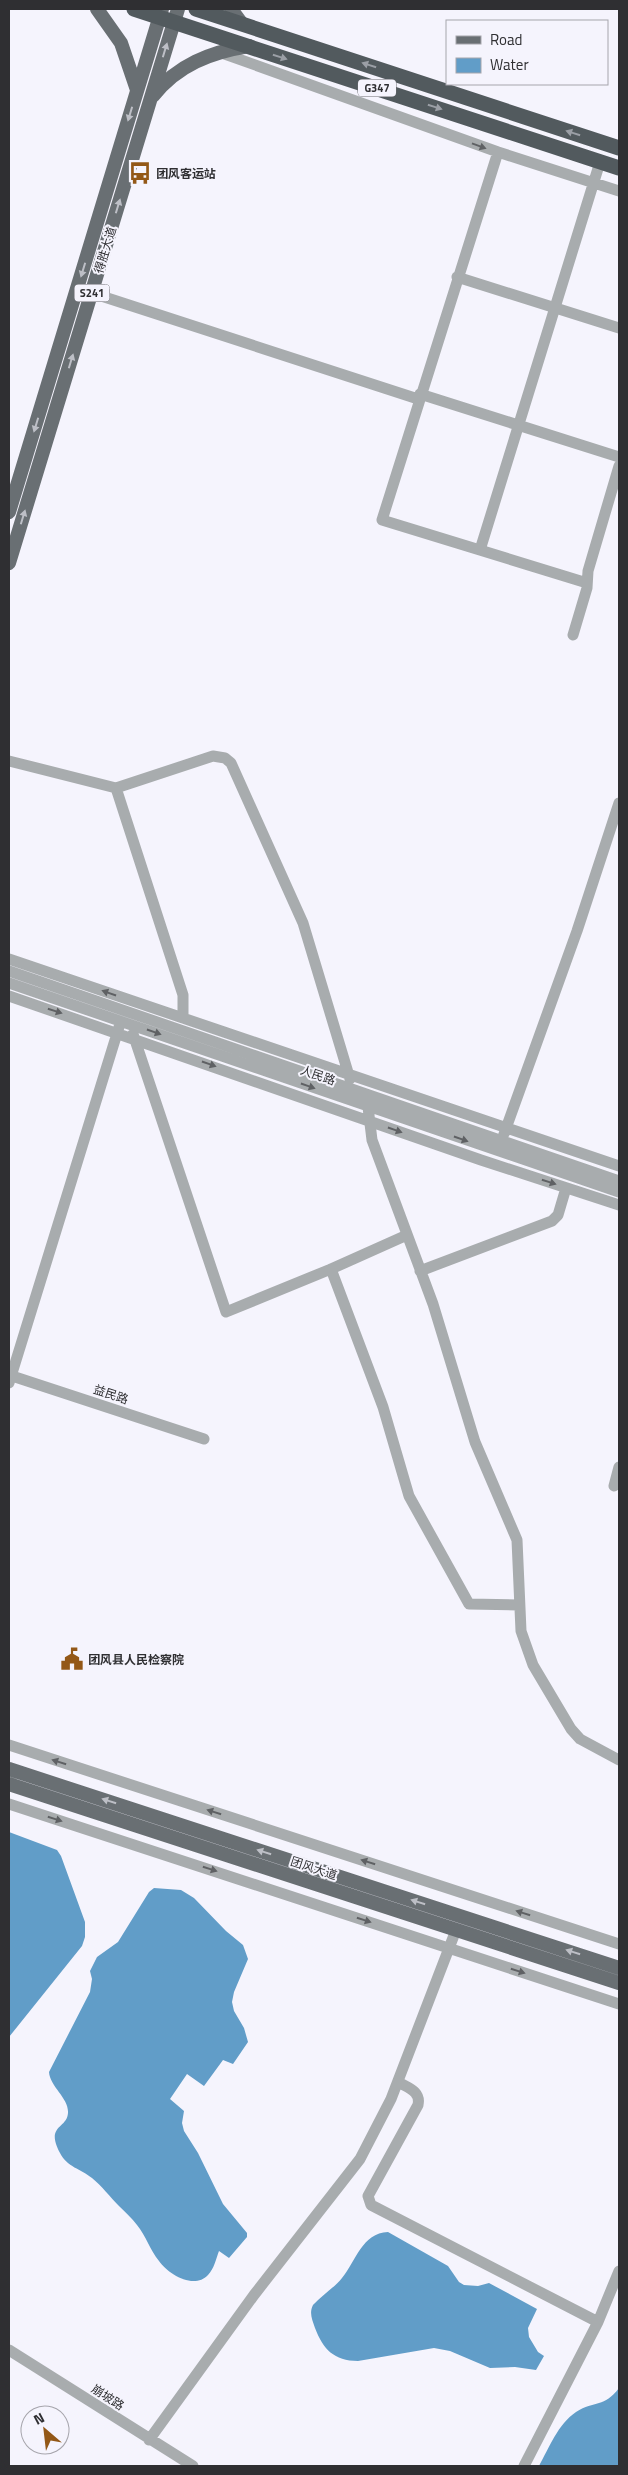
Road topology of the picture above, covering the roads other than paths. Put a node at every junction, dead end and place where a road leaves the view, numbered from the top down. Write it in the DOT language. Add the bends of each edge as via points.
graph roads {
  1 [pos="97,9"];
  2 [pos="134,9"];
  3 [pos="196,9"];
  4 [pos="230,9"];
  5 [pos="169,14"];
  6 [pos="242,24"];
  7 [pos="249,46"];
  8 [pos="219,52"];
  9 [pos="137,90"];
  10 [pos="150,101"];
  11 [pos="619,148"];
  12 [pos="498,152"];
  13 [pos="600,162"];
  14 [pos="619,168"];
  15 [pos="593,183"];
  16 [pos="619,191"];
  17 [pos="457,277"];
  18 [pos="92,293"];
  19 [pos="555,308"];
  20 [pos="619,328"];
  21 [pos="419,396"];
  22 [pos="518,425"];
  23 [pos="619,456"];
  24 [pos="619,466"];
  25 [pos="9,512"];
  26 [pos="480,550"];
  27 [pos="9,563"];
  28 [pos="587,583"];
  29 [pos="573,635"];
  30 [pos="9,761"];
  31 [pos="116,788"];
  32 [pos="619,803"];
  33 [pos="9,959"];
  34 [pos="9,972"];
  35 [pos="9,983"];
  36 [pos="9,996"];
  37 [pos="183,1018"];
  38 [pos="125,1022"];
  39 [pos="117,1032"];
  40 [pos="135,1038"];
  41 [pos="348,1074"];
  42 [pos="353,1090"];
  43 [pos="368,1107"];
  44 [pos="370,1121"];
  45 [pos="507,1128"];
  46 [pos="502,1142"];
  47 [pos="619,1166"];
  48 [pos="619,1181"];
  49 [pos="566,1188"];
  50 [pos="619,1192"];
  51 [pos="619,1205"];
  52 [pos="407,1235"];
  53 [pos="331,1269"];
  54 [pos="420,1271"];
  55 [pos="10,1378"];
  56 [pos="204,1439"];
  57 [pos="619,1467"];
  58 [pos="614,1486"];
  59 [pos="518,1605"];
  60 [pos="9,1745"];
  61 [pos="619,1760"];
  62 [pos="9,1769"];
  63 [pos="9,1784"];
  64 [pos="9,1804"];
  65 [pos="456,1930"];
  66 [pos="619,1944"];
  67 [pos="449,1948"];
  68 [pos="619,1968"];
  69 [pos="619,1983"];
  70 [pos="619,2004"];
  71 [pos="398,2082"];
  72 [pos="619,2271"];
  73 [pos="598,2322"];
  74 [pos="9,2350"];
  75 [pos="149,2440"];
  76 [pos="192,2466"];
  77 [pos="524,2466"];
  1 -- 9 [label="main road" via="121,43"];
  2 -- 5 [label="highway, G347"];
  3 -- 6 [label="highway, G347"];
  4 -- 6 [label="main road"];
  5 -- 7 [label="highway, G347"];
  5 -- 9 [label="main road, 得胜大道 / S241"];
  10 -- 5 [label="main road, 得胜大道 / S241, one-way"];
  11 -- 6 [label="highway, G347, one-way"];
  7 -- 8 [label="main road"];
  7 -- 13 [label="highway, G347, one-way"];
  8 -- 10 [label="main road" via="181,70"];
  8 -- 12 [label="street, one-way"];
  9 -- 25 [label="main road, 得胜大道 / S241, one-way"];
  18 -- 10 [label="main road, 得胜大道 / S241, one-way"];
  12 -- 15 [label="street"];
  12 -- 17 [label="street"];
  13 -- 14 [label="highway, G347"];
  13 -- 15 [label="street"];
  15 -- 16 [label="street"];
  15 -- 19 [label="street"];
  17 -- 19 [label="street"];
  17 -- 21 [label="street"];
  18 -- 21 [label="street"];
  27 -- 18 [label="main road, 得胜大道 / S241, one-way"];
  19 -- 20 [label="street"];
  19 -- 22 [label="street"];
  21 -- 22 [label="street"];
  21 -- 26 [label="street" via="382,520"];
  22 -- 23 [label="street"];
  22 -- 26 [label="street"];
  24 -- 28 [label="street"];
  26 -- 28 [label="street"];
  28 -- 29 [label="street"];
  30 -- 31 [label="street"];
  31 -- 37 [label="street" via="183,995"];
  31 -- 41 [label="street" via="213,756 221,756 231,763 303,923"];
  32 -- 45 [label="street"];
  37 -- 33 [label="street, one-way"];
  34 -- 42 [label="street, 人民路"];
  35 -- 38 [label="street, 人民路"];
  36 -- 39 [label="street, one-way"];
  37 -- 41 [label="street"];
  38 -- 39 [label="street"];
  38 -- 40 [label="street"];
  38 -- 43 [label="street, 人民路, one-way"];
  39 -- 40 [label="street"];
  39 -- 55 [label="street"];
  40 -- 44 [label="street, one-way"];
  40 -- 53 [label="street" via="226,1312"];
  41 -- 42 [label="street"];
  41 -- 45 [label="street"];
  42 -- 46 [label="street, 人民路"];
  43 -- 44 [label="street"];
  43 -- 50 [label="street, 人民路, one-way"];
  44 -- 49 [label="street, one-way"];
  44 -- 52 [label="street" via="372,1140"];
  45 -- 46 [label="street"];
  45 -- 47 [label="street"];
  46 -- 48 [label="street, 人民路"];
  49 -- 51 [label="street"];
  49 -- 54 [label="street" via="558,1215 552,1221"];
  52 -- 53 [label="street"];
  52 -- 54 [label="street"];
  53 -- 59 [label="street" via="383,1407 405,1485 419,1515 469,1604"];
  54 -- 59 [label="street" via="475,1442 517,1540"];
  55 -- 56 [label="street, 益民路"];
  57 -- 58 [label="street"];
  59 -- 61 [label="street" via="521,1631 533,1666 571,1729 586,1743"];
  66 -- 60 [label="street, one-way"];
  68 -- 62 [label="main road, 团风大道, one-way"];
  63 -- 65 [label="main road, 团风大道"];
  64 -- 67 [label="street, one-way"];
  65 -- 67 [label="street"];
  65 -- 69 [label="main road, 团风大道"];
  67 -- 70 [label="street, one-way"];
  67 -- 71 [label="street"];
  71 -- 73 [label="street" via="416,2092 418,2105 368,2196 370,2205"];
  71 -- 75 [label="street" via="360,2159 254,2295"];
  72 -- 73 [label="street"];
  73 -- 77 [label="street"];
  74 -- 75 [label="street, 崩坡路"];
  75 -- 76 [label="street, 崩坡路"];
}
